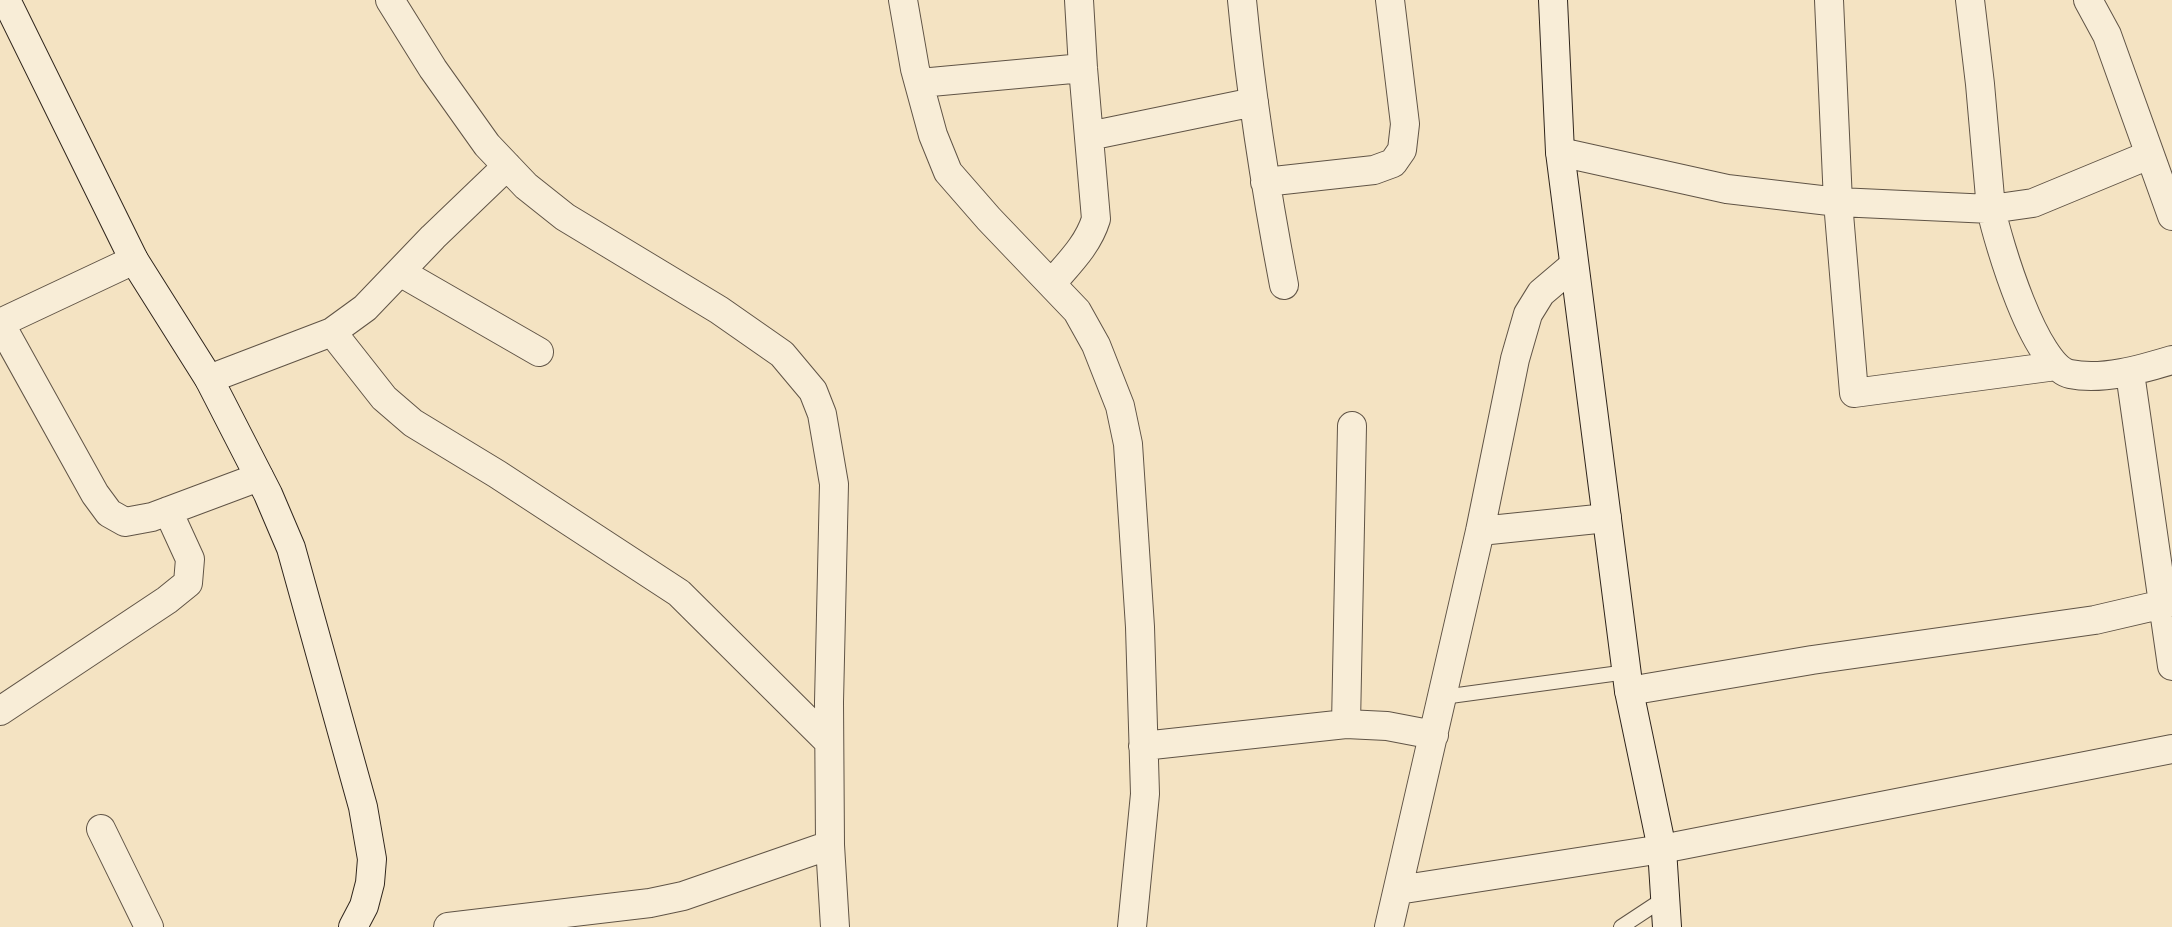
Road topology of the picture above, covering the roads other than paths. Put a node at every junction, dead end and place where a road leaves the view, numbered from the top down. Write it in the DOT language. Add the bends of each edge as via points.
graph roads {
  1 [pos="6,0"];
  2 [pos="390,0"];
  3 [pos="903,0"];
  4 [pos="1079,0"];
  5 [pos="1242,0"];
  6 [pos="1390,0"];
  7 [pos="1553,0"];
  8 [pos="1828,0"];
  9 [pos="1970,0"];
  10 [pos="2088,0"];
  11 [pos="1083,68"];
  12 [pos="920,83"];
  13 [pos="1254,102"];
  14 [pos="1089,136"];
  15 [pos="1560,152"];
  16 [pos="2149,155"];
  17 [pos="507,166"];
  18 [pos="1265,182"];
  19 [pos="1838,202"];
  20 [pos="1991,209"];
  21 [pos="2172,216"];
  22 [pos="134,260"];
  23 [pos="1574,265"];
  24 [pos="400,272"];
  25 [pos="1052,283"];
  26 [pos="1284,286"];
  27 [pos="332,332"];
  28 [pos="539,352"];
  29 [pos="2172,360"];
  30 [pos="2056,366"];
  31 [pos="2130,373"];
  32 [pos="209,378"];
  33 [pos="1352,426"];
  34 [pos="259,477"];
  35 [pos="168,511"];
  36 [pos="1607,518"];
  37 [pos="1480,531"];
  38 [pos="2168,604"];
  39 [pos="2172,666"];
  40 [pos="1628,682"];
  41 [pos="1442,697"];
  42 [pos="0,711"];
  43 [pos="1346,724"];
  44 [pos="1434,735"];
  45 [pos="829,742"];
  46 [pos="1143,746"];
  47 [pos="2172,749"];
  48 [pos="101,829"];
  49 [pos="830,845"];
  50 [pos="1662,849"];
  51 [pos="1398,890"];
  52 [pos="1665,898"];
  53 [pos="149,927"];
  54 [pos="354,927"];
  55 [pos="448,927"];
  56 [pos="835,927"];
  57 [pos="1132,927"];
  58 [pos="1388,927"];
  59 [pos="1621,927"];
  60 [pos="1667,927"];
  1 -- 22 [label="street"];
  2 -- 17 [label="street" via="433,69 487,145"];
  3 -- 12 [label="street"];
  4 -- 11 [label="street"];
  5 -- 13 [label="street"];
  6 -- 18 [label="street" via="1405,124 1402,150 1393,163 1374,170"];
  7 -- 15 [label="street"];
  8 -- 19 [label="street"];
  9 -- 20 [label="street"];
  10 -- 16 [label="street" via="2107,35"];
  11 -- 12 [label="street"];
  11 -- 14 [label="street"];
  12 -- 25 [label="street" via="933,136 948,172"];
  13 -- 14 [label="street"];
  13 -- 18 [label="street"];
  14 -- 25 [label="street" via="1096,219 1092,234"];
  15 -- 19 [label="street" via="1728,188"];
  15 -- 23 [label="street"];
  16 -- 20 [label="street" via="2033,204"];
  16 -- 21 [label="street"];
  17 -- 24 [label="street"];
  17 -- 45 [label="street" via="565,217 718,310 782,354 812,391 822,414 834,484"];
  18 -- 26 [label="street"];
  19 -- 20 [label="street"];
  19 -- 30 [label="street" via="1854,393"];
  20 -- 30 [label="street" via="2018,298"];
  22 -- 32 [label="street"];
  22 -- 35 [label="street" via="0,323 95,494 109,513 124,522"];
  23 -- 36 [label="street"];
  23 -- 37 [label="street" via="1541,292 1528,314 1515,359"];
  24 -- 27 [label="street" via="365,308"];
  24 -- 28 [label="street"];
  25 -- 46 [label="street" via="1077,311 1096,345 1120,406 1128,444 1140,627"];
  27 -- 32 [label="street"];
  27 -- 45 [label="street" via="384,398 413,423 680,593"];
  29 -- 31 [label="street"];
  30 -- 31 [label="street" via="2069,374"];
  31 -- 38 [label="street"];
  32 -- 34 [label="street"];
  33 -- 43 [label="street"];
  34 -- 35 [label="street"];
  34 -- 54 [label="street" via="291,548 363,807 372,859 370,884"];
  35 -- 42 [label="street" via="190,559 188,583"];
  36 -- 37 [label="street"];
  36 -- 40 [label="street"];
  37 -- 41 [label="street"];
  38 -- 39 [label="street"];
  38 -- 40 [label="street" via="2095,620"];
  40 -- 41 [label="lane"];
  40 -- 50 [label="street"];
  41 -- 44 [label="street"];
  43 -- 44 [label="street" via="1387,726"];
  43 -- 46 [label="street"];
  44 -- 51 [label="street"];
  45 -- 49 [label="street"];
  46 -- 57 [label="street" via="1145,794"];
  47 -- 50 [label="street"];
  48 -- 53 [label="street"];
  49 -- 55 [label="street" via="683,896 650,903"];
  49 -- 56 [label="street"];
  50 -- 51 [label="street"];
  50 -- 52 [label="street"];
  51 -- 58 [label="street"];
  52 -- 59 [label="lane"];
  52 -- 60 [label="street"];
}
